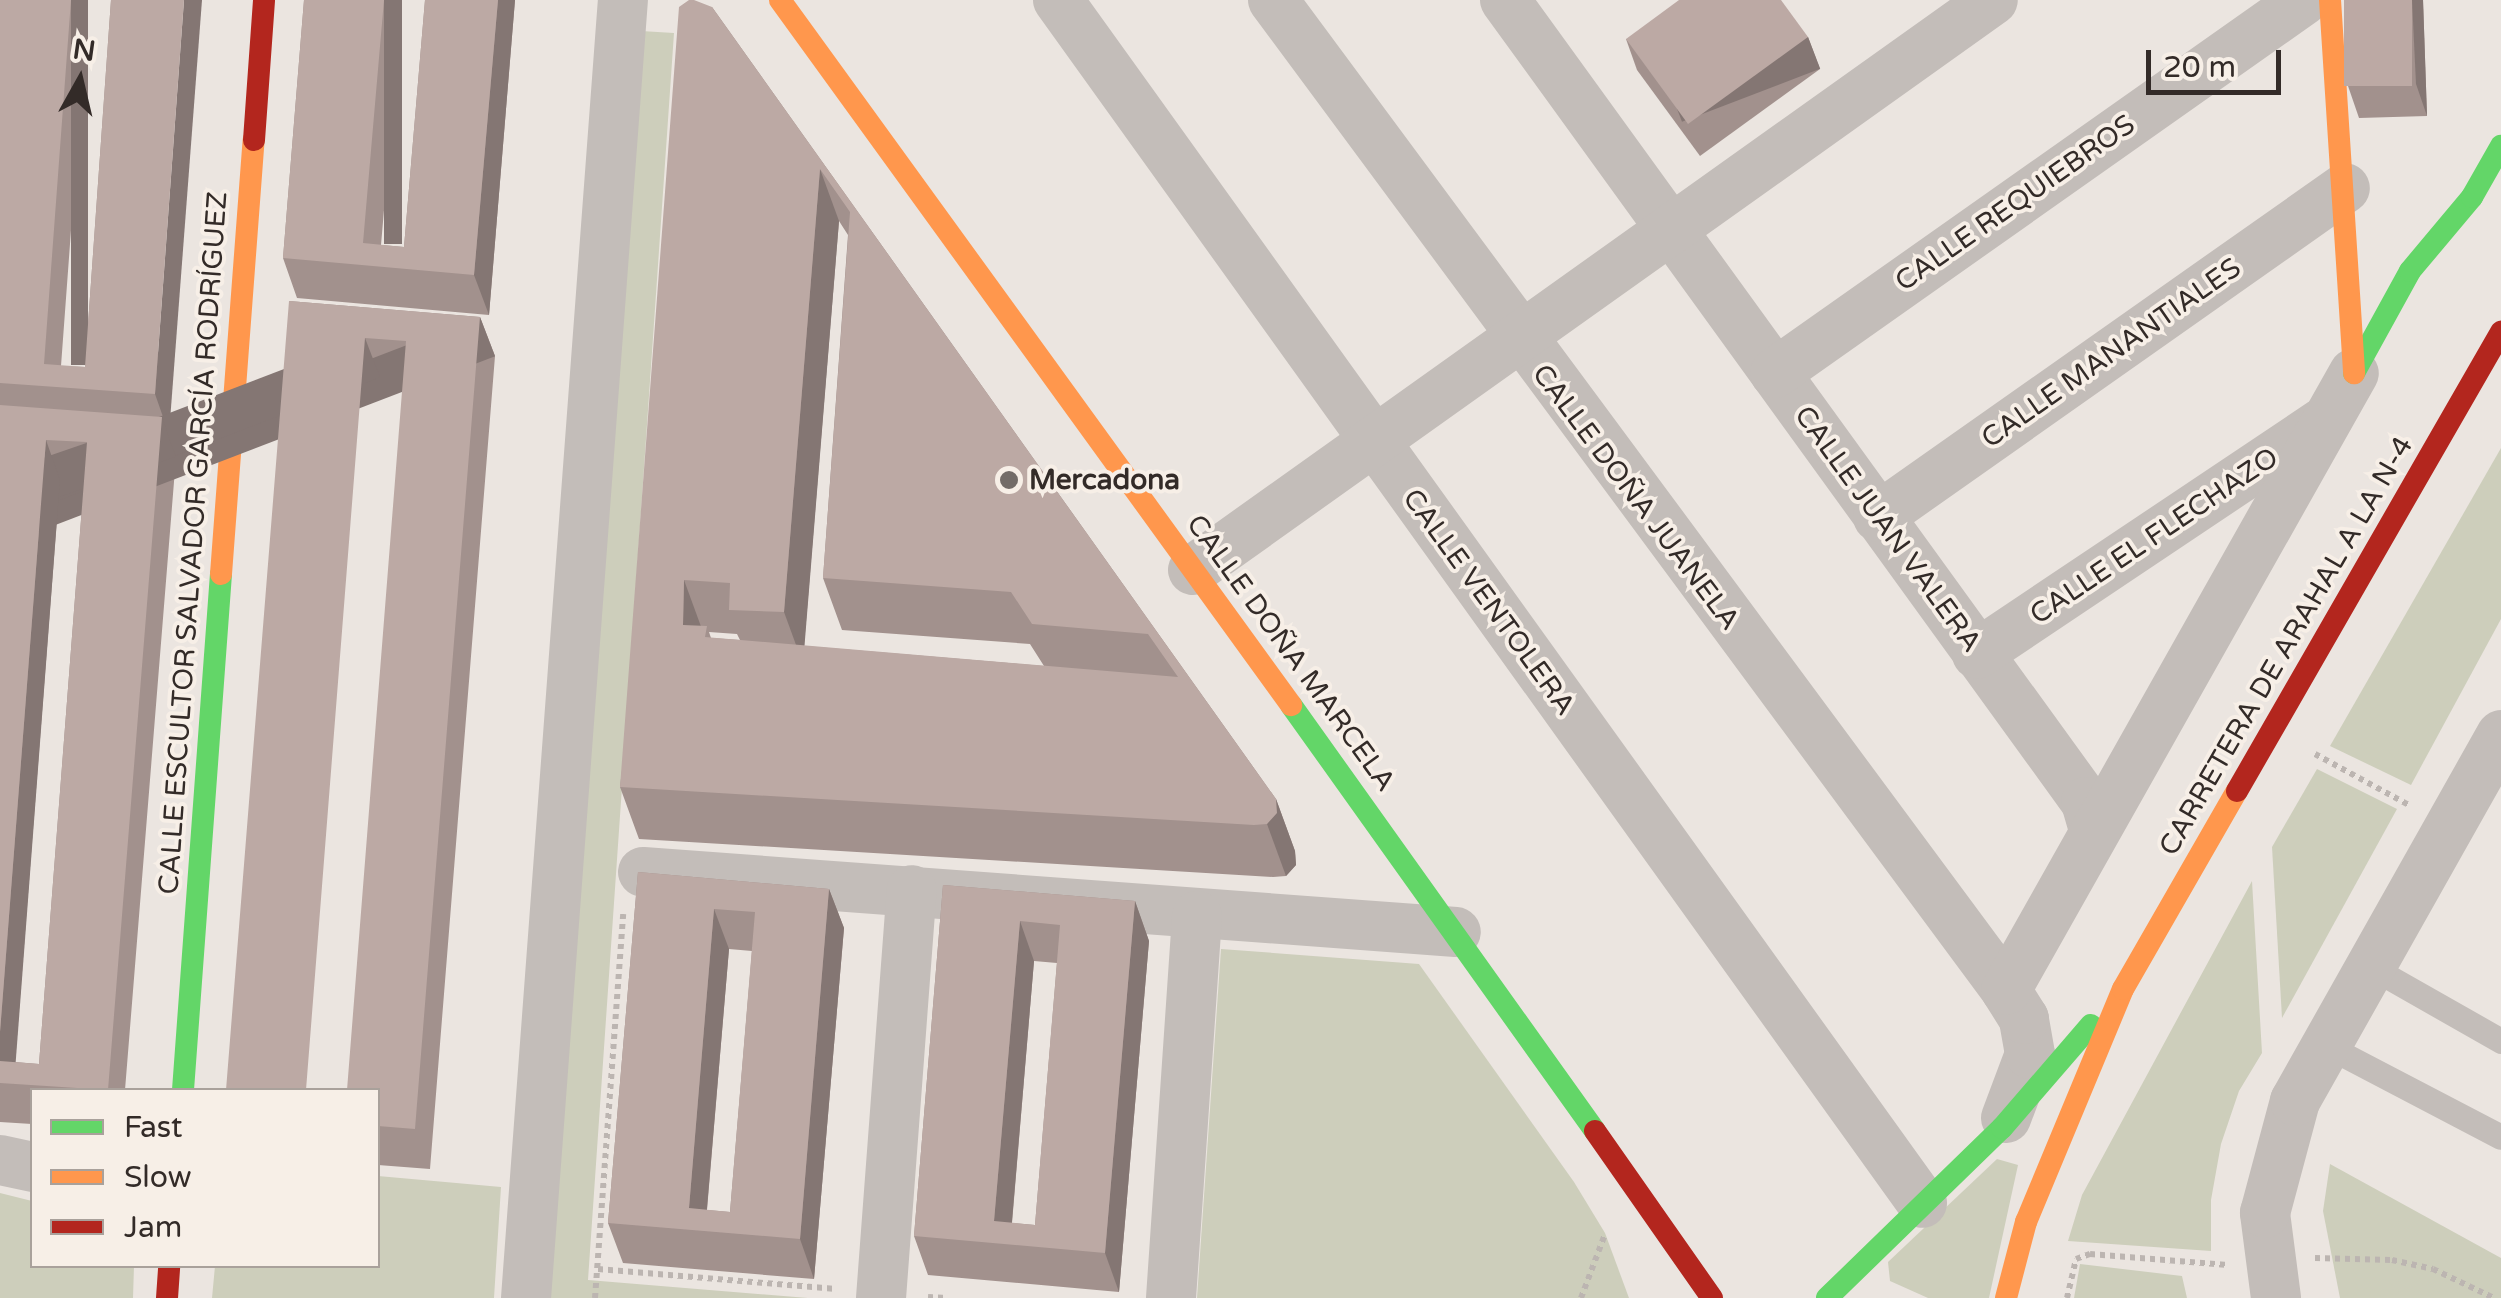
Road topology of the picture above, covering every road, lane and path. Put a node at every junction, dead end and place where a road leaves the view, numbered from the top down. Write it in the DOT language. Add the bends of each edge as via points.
graph roads {
  1 [pos="264,0"];
  2 [pos="623,0"];
  3 [pos="780,0"];
  4 [pos="1058,0"];
  5 [pos="1273,0"];
  6 [pos="1504,0"];
  7 [pos="1993,0"];
  8 [pos="2304,0"];
  9 [pos="2330,0"];
  10 [pos="2244,16"];
  11 [pos="2501,146"];
  12 [pos="2345,188"];
  13 [pos="1675,231"];
  14 [pos="2501,332"];
  15 [pos="1518,338"];
  16 [pos="1776,373"];
  17 [pos="2354,373"];
  18 [pos="2330,417"];
  19 [pos="1372,440"];
  20 [pos="1878,518"];
  21 [pos="1193,570"];
  22 [pos="1977,654"];
  23 [pos="2272,730"];
  24 [pos="2493,768"];
  25 [pos="2450,827"];
  26 [pos="2094,830"];
  27 [pos="634,890"];
  28 [pos="912,890"];
  29 [pos="1198,916"];
  30 [pos="1456,932"];
  31 [pos="2371,967"];
  32 [pos="2122,989"];
  33 [pos="2006,990"];
  34 [pos="2497,1036"];
  35 [pos="2328,1046"];
  36 [pos="182,1088"];
  37 [pos="2002,1128"];
  38 [pos="2501,1137"];
  39 [pos="0,1160"];
  40 [pos="30,1167"];
  41 [pos="1922,1203"];
  42 [pos="170,1268"];
  43 [pos="598,1269"];
  44 [pos="882,1296"];
  45 [pos="167,1298"];
  46 [pos="526,1298"];
  47 [pos="595,1298"];
  48 [pos="947,1298"];
  49 [pos="1171,1298"];
  50 [pos="1712,1298"];
  51 [pos="1827,1298"];
  52 [pos="2006,1298"];
  53 [pos="2276,1298"];
  1 -- 36 [label="street, CALLE ESCULTOR SALVADOR GARCÍA RODRÍGUEZ"];
  2 -- 46 [label="street"];
  3 -- 21 [label="street, CALLE DOÑA MARCELA"];
  4 -- 19 [label="street, CALLE VENTOLERA"];
  5 -- 15 [label="street, CALLE DOÑA JUANELA"];
  6 -- 13 [label="street, CALLE JUAN VALERA"];
  7 -- 13 [label="street"];
  8 -- 10 [label="street, CALLE REQUIEBROS"];
  9 -- 12 [label="street"];
  10 -- 16 [label="street, CALLE REQUIEBROS"];
  11 -- 17 [label="street" via="2472,197 2410,271"];
  12 -- 17 [label="street"];
  12 -- 20 [label="street, CALLE MANANTIALES"];
  13 -- 15 [label="street"];
  13 -- 16 [label="street, CALLE JUAN VALERA"];
  14 -- 23 [label="street, CARRETERA DE ARAHAL A LA N-4"];
  15 -- 19 [label="street"];
  15 -- 33 [label="street, CALLE DOÑA JUANELA"];
  16 -- 20 [label="street, CALLE JUAN VALERA"];
  17 -- 18 [label="street"];
  18 -- 22 [label="street, CALLE EL FLECHAZO"];
  18 -- 26 [label="street"];
  19 -- 21 [label="street"];
  19 -- 41 [label="street, CALLE VENTOLERA"];
  20 -- 22 [label="street, CALLE JUAN VALERA"];
  21 -- 30 [label="street, CALLE DOÑA MARCELA"];
  22 -- 26 [label="street, CALLE JUAN VALERA" via="2086,802"];
  23 -- 25 [label="path"];
  23 -- 32 [label="street, CARRETERA DE ARAHAL A LA N-4"];
  24 -- 25 [label="street"];
  25 -- 31 [label="street"];
  26 -- 33 [label="street"];
  27 -- 28 [label="street"];
  27 -- 43 [label="path"];
  28 -- 29 [label="street"];
  28 -- 44 [label="street"];
  29 -- 30 [label="street"];
  29 -- 49 [label="street"];
  30 -- 50 [label="street, CALLE DOÑA MARCELA"];
  31 -- 34 [label="lane"];
  31 -- 35 [label="street"];
  32 -- 37 [label="street, CARRETERA DE ARAHAL A LA N-4"];
  32 -- 52 [label="street, CARRETERA DE ARAHAL A LA N-4" via="2026,1222"];
  33 -- 37 [label="street, CALLE DOÑA JUANELA" via="2024,1019 2030,1054"];
  35 -- 38 [label="lane"];
  35 -- 53 [label="street" via="2295,1100 2275,1156 2264,1213"];
  37 -- 41 [label="street, CARRETERA DE ARAHAL A LA N-4"];
  39 -- 40 [label="street"];
  41 -- 51 [label="street, CARRETERA DE ARAHAL A LA N-4"];
  42 -- 45 [label="street"];
  43 -- 44 [label="path"];
  43 -- 47 [label="path"];
  44 -- 48 [label="path"];
}
